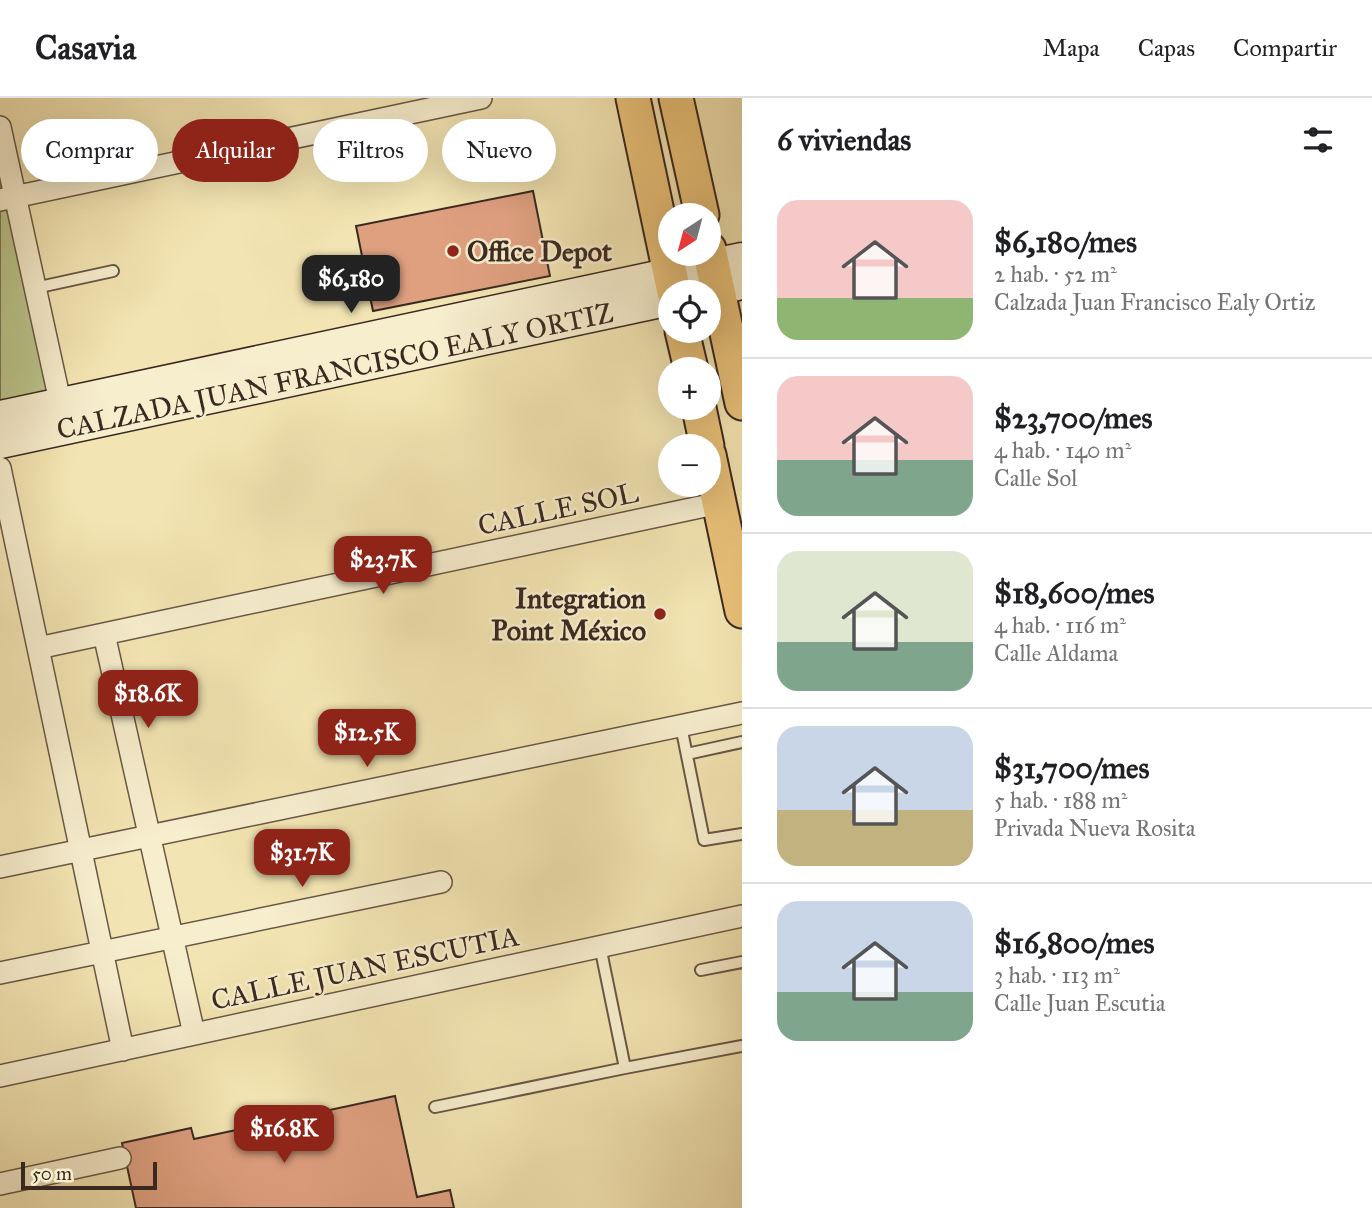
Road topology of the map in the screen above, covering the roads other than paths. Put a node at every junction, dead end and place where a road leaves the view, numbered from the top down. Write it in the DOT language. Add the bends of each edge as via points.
graph roads {
  1 [pos="481,98"];
  2 [pos="633,98"];
  3 [pos="676,98"];
  4 [pos="0,127"];
  5 [pos="8,199"];
  6 [pos="699,203"];
  7 [pos="113,271"];
  8 [pos="721,273"];
  9 [pos="669,280"];
  10 [pos="699,280"];
  11 [pos="35,288"];
  12 [pos="658,292"];
  13 [pos="742,403"];
  14 [pos="0,416"];
  15 [pos="63,416"];
  16 [pos="0,443"];
  17 [pos="0,468"];
  18 [pos="718,497"];
  19 [pos="719,503"];
  20 [pos="742,611"];
  21 [pos="104,634"];
  22 [pos="38,648"];
  23 [pos="742,713"];
  24 [pos="681,726"];
  25 [pos="742,742"];
  26 [pos="687,754"];
  27 [pos="742,834"];
  28 [pos="150,836"];
  29 [pos="81,850"];
  30 [pos="0,867"];
  31 [pos="441,882"];
  32 [pos="742,916"];
  33 [pos="172,936"];
  34 [pos="600,946"];
  35 [pos="102,951"];
  36 [pos="742,962"];
  37 [pos="701,970"];
  38 [pos="0,973"];
  39 [pos="194,1034"];
  40 [pos="742,1046"];
  41 [pos="123,1050"];
  42 [pos="625,1068"];
  43 [pos="0,1076"];
  44 [pos="435,1107"];
  45 [pos="120,1158"];
  46 [pos="0,1184"];
  1 -- 5 [label="street"];
  2 -- 9 [label="main road"];
  3 -- 6 [label="main road"];
  4 -- 5 [label="street"];
  5 -- 11 [label="street"];
  7 -- 11 [label="lane"];
  8 -- 10 [label="street, CALZADA JUAN FRANCISCO EALY ORTIZ"];
  8 -- 13 [label="main road"];
  11 -- 15 [label="street"];
  12 -- 15 [label="street, CALZADA JUAN FRANCISCO EALY ORTIZ"];
  14 -- 15 [label="street, CALZADA JUAN FRANCISCO EALY ORTIZ"];
  15 -- 16 [label="street, CALZADA JUAN FRANCISCO EALY ORTIZ"];
  17 -- 22 [label="street"];
  18 -- 19 [label="main road"];
  19 -- 20 [label="main road"];
  19 -- 21 [label="street, CALLE SOL"];
  21 -- 22 [label="street, CALLE SOL"];
  21 -- 28 [label="street"];
  22 -- 29 [label="street"];
  23 -- 24 [label="street"];
  24 -- 26 [label="lane"];
  24 -- 28 [label="street"];
  25 -- 26 [label="lane"];
  26 -- 27 [label="lane" via="704,840"];
  28 -- 29 [label="street"];
  28 -- 33 [label="street"];
  29 -- 30 [label="street"];
  29 -- 35 [label="street"];
  31 -- 33 [label="street"];
  32 -- 34 [label="street, CALLE JUAN ESCUTIA"];
  33 -- 35 [label="street"];
  33 -- 39 [label="street"];
  34 -- 39 [label="street, CALLE JUAN ESCUTIA"];
  34 -- 42 [label="lane"];
  35 -- 38 [label="street"];
  35 -- 41 [label="street"];
  36 -- 37 [label="lane"];
  39 -- 41 [label="street, CALLE JUAN ESCUTIA"];
  40 -- 42 [label="lane"];
  41 -- 43 [label="street, CALLE JUAN ESCUTIA"];
  42 -- 44 [label="lane"];
  45 -- 46 [label="street"];
}
